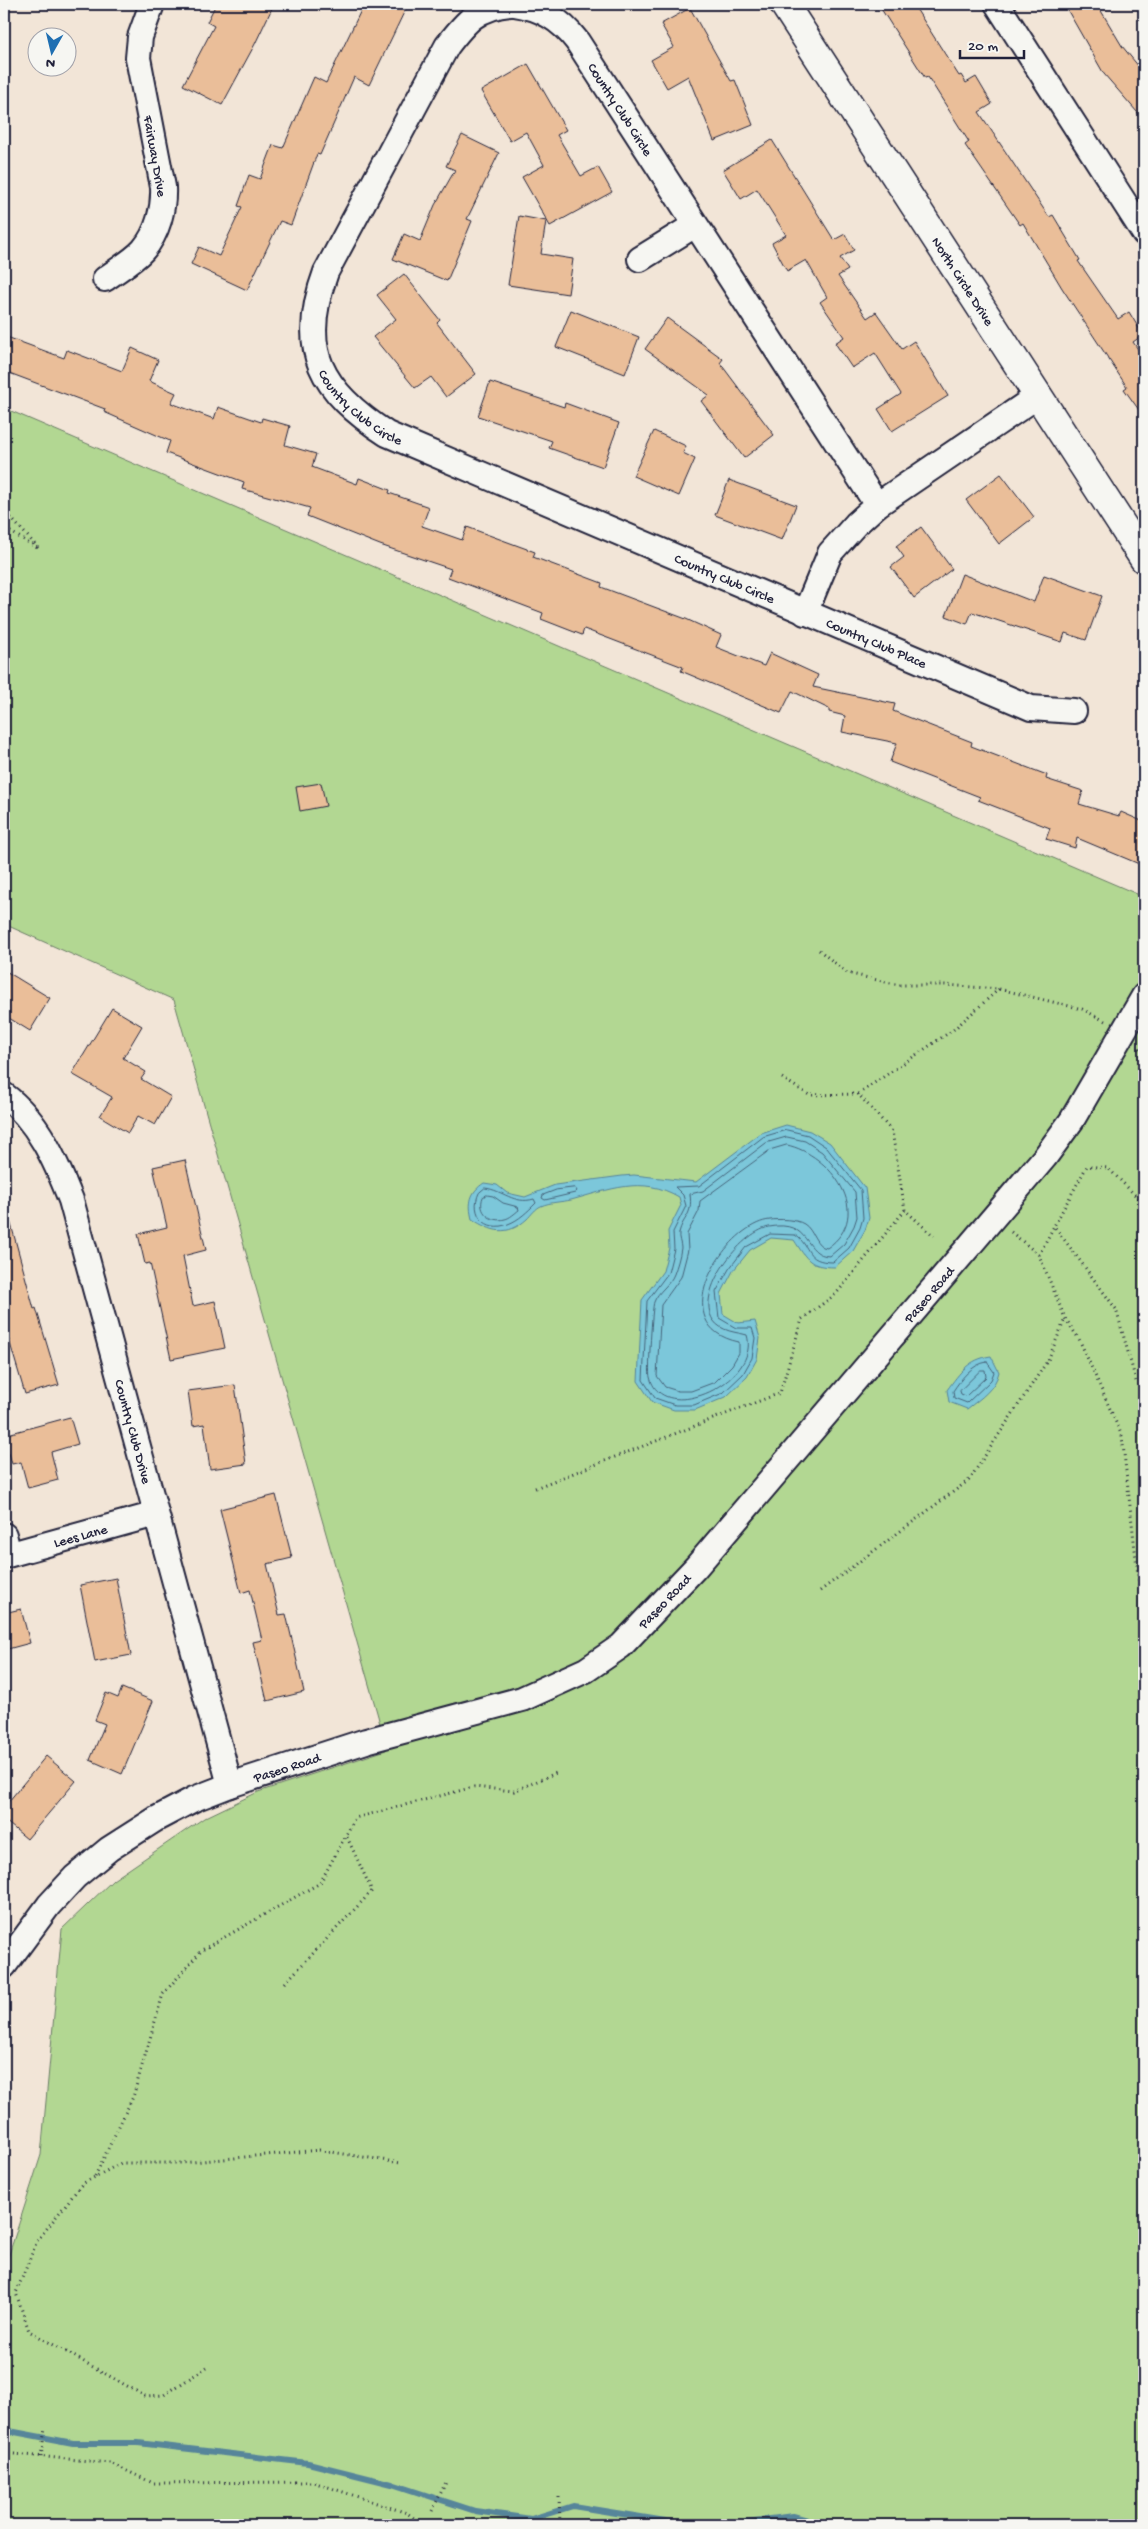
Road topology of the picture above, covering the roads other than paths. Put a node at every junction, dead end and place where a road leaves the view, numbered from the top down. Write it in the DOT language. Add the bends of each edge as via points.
graph roads {
  1 [pos="512,4"];
  2 [pos="784,4"];
  3 [pos="997,4"];
  4 [pos="144,6"];
  5 [pos="696,225"];
  6 [pos="1144,233"];
  7 [pos="640,258"];
  8 [pos="105,279"];
  9 [pos="1039,395"];
  10 [pos="877,505"];
  11 [pos="1144,559"];
  12 [pos="805,613"];
  13 [pos="1074,711"];
  14 [pos="1144,996"];
  15 [pos="4,1094"];
  16 [pos="156,1514"];
  17 [pos="6,1548"];
  18 [pos="230,1785"];
  19 [pos="4,1966"];
  1 -- 5 [label="street, Country Club Circle" via="532,6 566,27"];
  1 -- 12 [label="street, Country Club Circle" via="493,6 476,14 447,46 326,272 317,295 314,319 320,368 346,403 387,434"];
  2 -- 9 [label="main road, North Circle Drive"];
  3 -- 6 [label="street"];
  4 -- 8 [label="street, Fairway Drive" via="138,58 164,204 160,220 143,250"];
  5 -- 7 [label="street"];
  5 -- 10 [label="street, Country Club Circle"];
  9 -- 10 [label="street"];
  9 -- 11 [label="main road, North Circle Drive"];
  10 -- 12 [label="street" via="830,553"];
  12 -- 13 [label="street, Country Club Place" via="1031,708"];
  14 -- 18 [label="street, Paseo Road" via="1072,1120 994,1218 658,1610 610,1654 568,1679 522,1699 366,1741"];
  15 -- 16 [label="street, Country Club Drive" via="48,1147 71,1200"];
  16 -- 17 [label="street, Lees Lane"];
  16 -- 18 [label="street, Country Club Drive"];
  18 -- 19 [label="street, Paseo Road" via="156,1819 109,1849 48,1905"];
}
